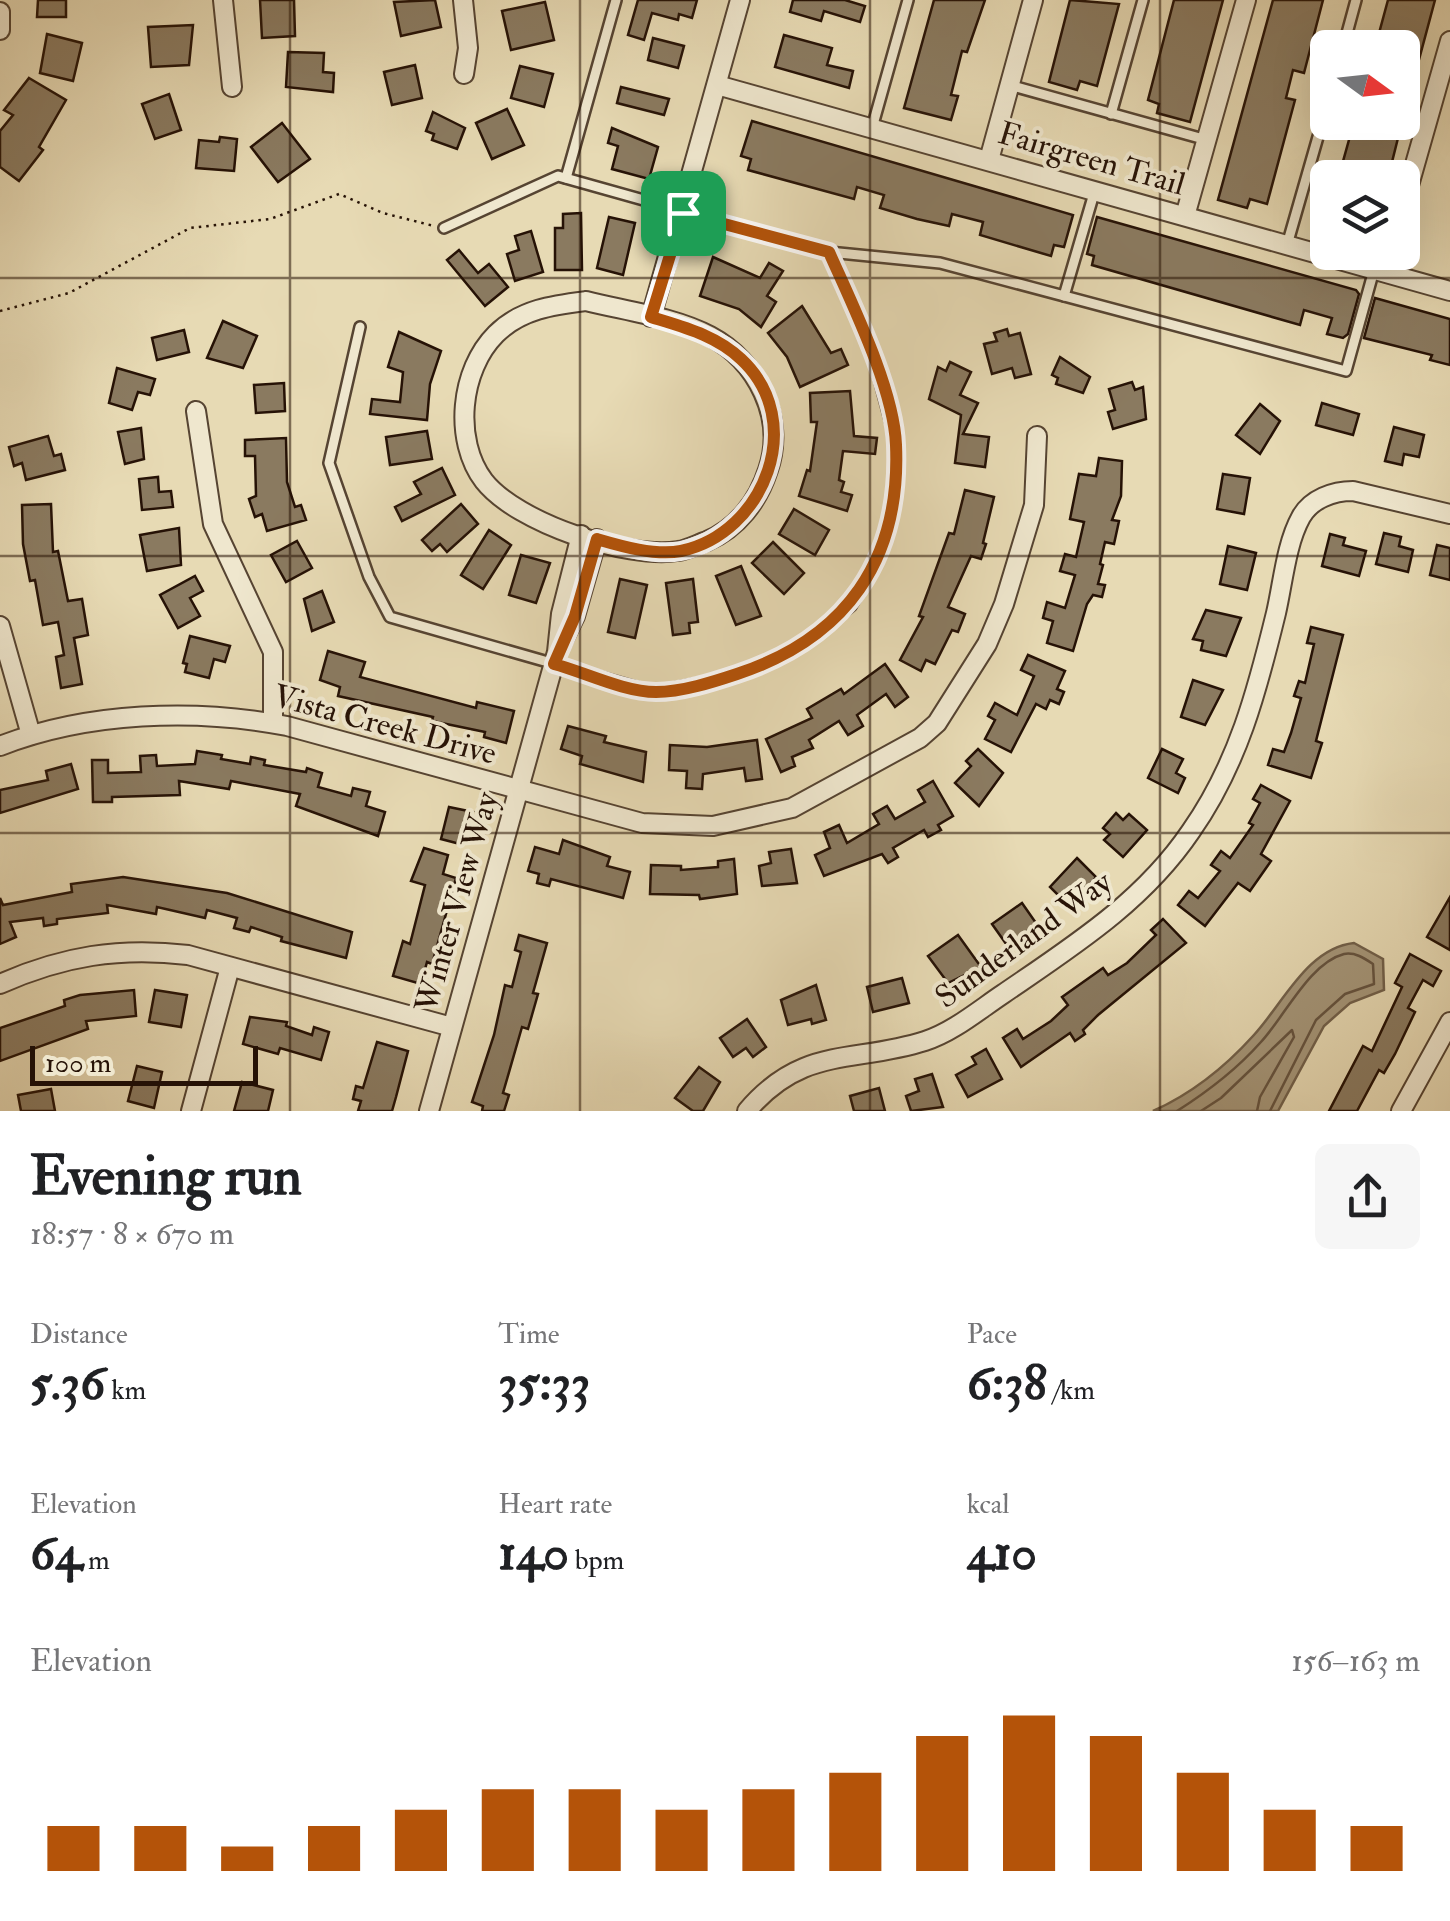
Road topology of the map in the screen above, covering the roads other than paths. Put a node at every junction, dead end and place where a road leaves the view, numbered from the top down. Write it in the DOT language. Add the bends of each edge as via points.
graph roads {
  1 [pos="223,0"];
  2 [pos="463,0"];
  3 [pos="616,0"];
  4 [pos="740,0"];
  5 [pos="908,0"];
  6 [pos="1033,0"];
  7 [pos="1143,0"];
  8 [pos="1246,0"];
  9 [pos="1356,0"];
  10 [pos="0,12"];
  11 [pos="0,30"];
  12 [pos="1348,30"];
  13 [pos="1450,41"];
  14 [pos="464,74"];
  15 [pos="717,85"];
  16 [pos="1009,85"];
  17 [pos="232,87"];
  18 [pos="1111,114"];
  19 [pos="872,128"];
  20 [pos="1206,140"];
  21 [pos="1317,140"];
  22 [pos="990,160"];
  23 [pos="1416,160"];
  24 [pos="566,178"];
  25 [pos="1095,190"];
  26 [pos="683,213"];
  27 [pos="1185,216"];
  28 [pos="444,228"];
  29 [pos="1287,245"];
  30 [pos="829,252"];
  31 [pos="1380,271"];
  32 [pos="1450,291"];
  33 [pos="1064,296"];
  34 [pos="651,317"];
  35 [pos="360,327"];
  36 [pos="196,411"];
  37 [pos="1036,436"];
  38 [pos="1450,514"];
  39 [pos="589,537"];
  40 [pos="0,626"];
  41 [pos="555,658"];
  42 [pos="273,723"];
  43 [pos="32,735"];
  44 [pos="0,746"];
  45 [pos="518,790"];
  46 [pos="230,967"];
  47 [pos="0,984"];
  48 [pos="1450,1022"];
  49 [pos="452,1027"];
  50 [pos="191,1111"];
  51 [pos="429,1111"];
  52 [pos="747,1111"];
  53 [pos="1401,1111"];
  1 -- 17 [label="street"];
  2 -- 14 [label="street"];
  3 -- 24 [label="lane"];
  4 -- 15 [label="street"];
  5 -- 19 [label="lane"];
  6 -- 16 [label="street"];
  7 -- 18 [label="lane"];
  8 -- 20 [label="street"];
  9 -- 12 [label="lane"];
  10 -- 11 [label="street"];
  13 -- 23 [label="street"];
  15 -- 19 [label="street, Fairgreen Trail"];
  15 -- 26 [label="street"];
  16 -- 18 [label="lane"];
  16 -- 22 [label="street"];
  18 -- 20 [label="lane"];
  19 -- 22 [label="street, Fairgreen Trail"];
  20 -- 27 [label="street"];
  21 -- 29 [label="lane"];
  22 -- 25 [label="street, Fairgreen Trail"];
  24 -- 26 [label="lane"];
  24 -- 28 [label="lane"];
  25 -- 27 [label="street, Fairgreen Trail"];
  25 -- 33 [label="lane"];
  26 -- 30 [label="lane"];
  26 -- 34 [label="street"];
  27 -- 29 [label="street, Fairgreen Trail"];
  29 -- 31 [label="street, Fairgreen Trail"];
  30 -- 33 [label="lane" via="940,263"];
  30 -- 41 [label="lane" via="869,341 896,442 893,502 876,564 851,606 808,642 762,666 670,690 653,692"];
  31 -- 32 [label="street, Fairgreen Trail"];
  31 -- 33 [label="lane" via="1346,371"];
  34 -- 39 [label="street" via="709,335 743,360 770,403 774,452 760,496 725,533 679,552"];
  34 -- 39 [label="street" via="586,300 538,307 496,334 468,378 464,430 483,480 522,514"];
  35 -- 41 [label="lane" via="329,462 390,617"];
  36 -- 42 [label="street" via="212,524 273,652"];
  37 -- 45 [label="street, Vista Creek Drive" via="1034,505 1004,604 980,656 926,734 803,803 727,825 642,824"];
  38 -- 52 [label="street, Sunderland Way" via="1353,492 1335,492 1313,504 1295,532 1237,750 1163,868 1110,919 941,1034 803,1066"];
  39 -- 41 [label="street, Winter View Way" via="575,616"];
  40 -- 43 [label="street"];
  41 -- 45 [label="street, Winter View Way"];
  42 -- 43 [label="street, Vista Creek Drive" via="196,716"];
  42 -- 45 [label="street, Vista Creek Drive"];
  43 -- 44 [label="street, Vista Creek Drive"];
  45 -- 49 [label="street, Winter View Way"];
  46 -- 47 [label="street" via="188,955 102,952 55,961"];
  46 -- 49 [label="street"];
  46 -- 50 [label="street"];
  48 -- 53 [label="street"];
  49 -- 51 [label="street, Winter View Way"];
}
